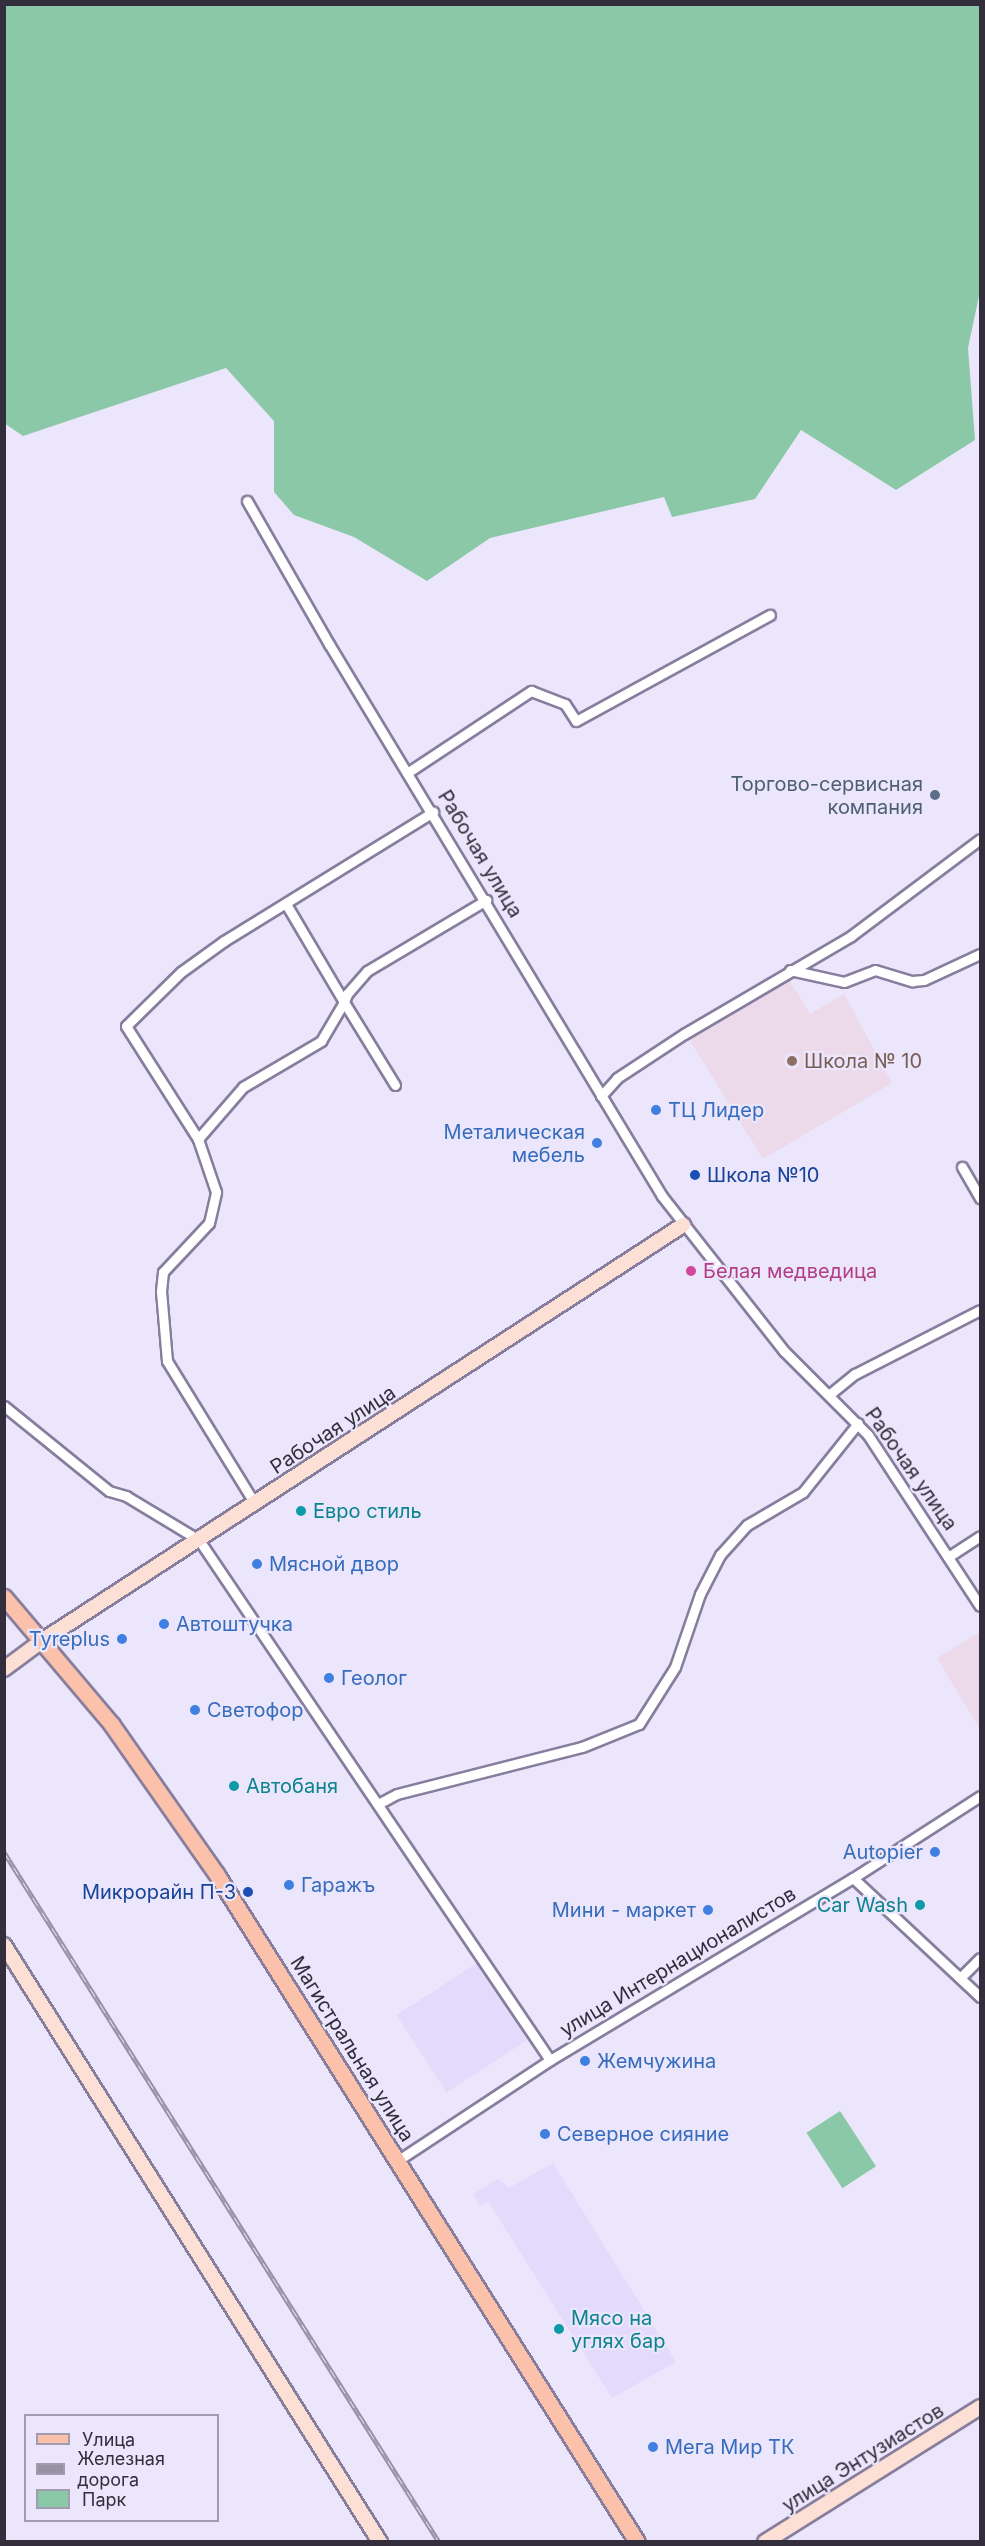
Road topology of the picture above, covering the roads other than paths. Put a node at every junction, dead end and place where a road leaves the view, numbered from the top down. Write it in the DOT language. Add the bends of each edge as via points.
graph roads {
  1 [pos="247,501"];
  2 [pos="770,615"];
  3 [pos="407,773"];
  4 [pos="433,812"];
  5 [pos="981,838"];
  6 [pos="486,900"];
  7 [pos="286,903"];
  8 [pos="981,954"];
  9 [pos="790,970"];
  10 [pos="344,1002"];
  11 [pos="395,1085"];
  12 [pos="601,1096"];
  13 [pos="198,1139"];
  14 [pos="962,1167"];
  15 [pos="981,1198"];
  16 [pos="683,1225"];
  17 [pos="981,1310"];
  18 [pos="830,1394"];
  19 [pos="4,1406"];
  20 [pos="858,1423"];
  21 [pos="255,1504"];
  22 [pos="981,1536"];
  23 [pos="199,1540"];
  24 [pos="948,1557"];
  25 [pos="4,1597"];
  26 [pos="981,1606"];
  27 [pos="43,1640"];
  28 [pos="4,1669"];
  29 [pos="981,1796"];
  30 [pos="378,1804"];
  31 [pos="853,1878"];
  32 [pos="4,1946"];
  33 [pos="981,1958"];
  34 [pos="960,1978"];
  35 [pos="981,1997"];
  36 [pos="550,2060"];
  37 [pos="397,2161"];
  38 [pos="981,2407"];
  39 [pos="380,2541"];
  40 [pos="637,2541"];
  41 [pos="765,2541"];
  1 -- 3 [label="street, Рабочая улица"];
  2 -- 3 [label="street" via="576,721 565,704 531,691"];
  3 -- 4 [label="street, Рабочая улица"];
  4 -- 6 [label="street, Рабочая улица"];
  4 -- 7 [label="street"];
  5 -- 9 [label="street" via="857,932"];
  6 -- 10 [label="street" via="367,971"];
  6 -- 12 [label="street, Рабочая улица"];
  7 -- 10 [label="street"];
  7 -- 13 [label="street" via="181,972 126,1026"];
  8 -- 9 [label="street" via="924,980 912,981 875,970 844,982"];
  9 -- 12 [label="street" via="617,1078"];
  10 -- 11 [label="street"];
  10 -- 13 [label="street" via="321,1041 243,1087"];
  12 -- 16 [label="street, Рабочая улица"];
  13 -- 21 [label="street" via="213,1175 217,1202 199,1237 163,1272 167,1361"];
  14 -- 15 [label="street"];
  16 -- 18 [label="street, Рабочая улица" via="784,1351"];
  16 -- 21 [label="street, Рабочая улица"];
  17 -- 18 [label="street" via="855,1374"];
  18 -- 20 [label="street, Рабочая улица"];
  19 -- 23 [label="street" via="109,1491 126,1496"];
  20 -- 24 [label="street, Рабочая улица"];
  20 -- 30 [label="street" via="803,1492 747,1525 720,1555 700,1594 675,1666 639,1724 582,1748 397,1794"];
  21 -- 23 [label="street, Рабочая улица"];
  22 -- 24 [label="street"];
  23 -- 27 [label="street, Рабочая улица"];
  23 -- 30 [label="street"];
  24 -- 26 [label="street, Рабочая улица"];
  25 -- 27 [label="main road, Магистральная улица"];
  27 -- 28 [label="street, Рабочая улица"];
  27 -- 37 [label="main road, Магистральная улица" via="112,1725 184,1826"];
  29 -- 31 [label="street, улица Интернационалистов"];
  30 -- 36 [label="street"];
  31 -- 34 [label="street"];
  31 -- 36 [label="street, улица Интернационалистов"];
  32 -- 39 [label="street"];
  33 -- 34 [label="street"];
  34 -- 35 [label="street"];
  36 -- 37 [label="street, улица Интернационалистов"];
  37 -- 40 [label="main road, Магистральная улица"];
  38 -- 41 [label="street, улица Энтузиастов"];
}
